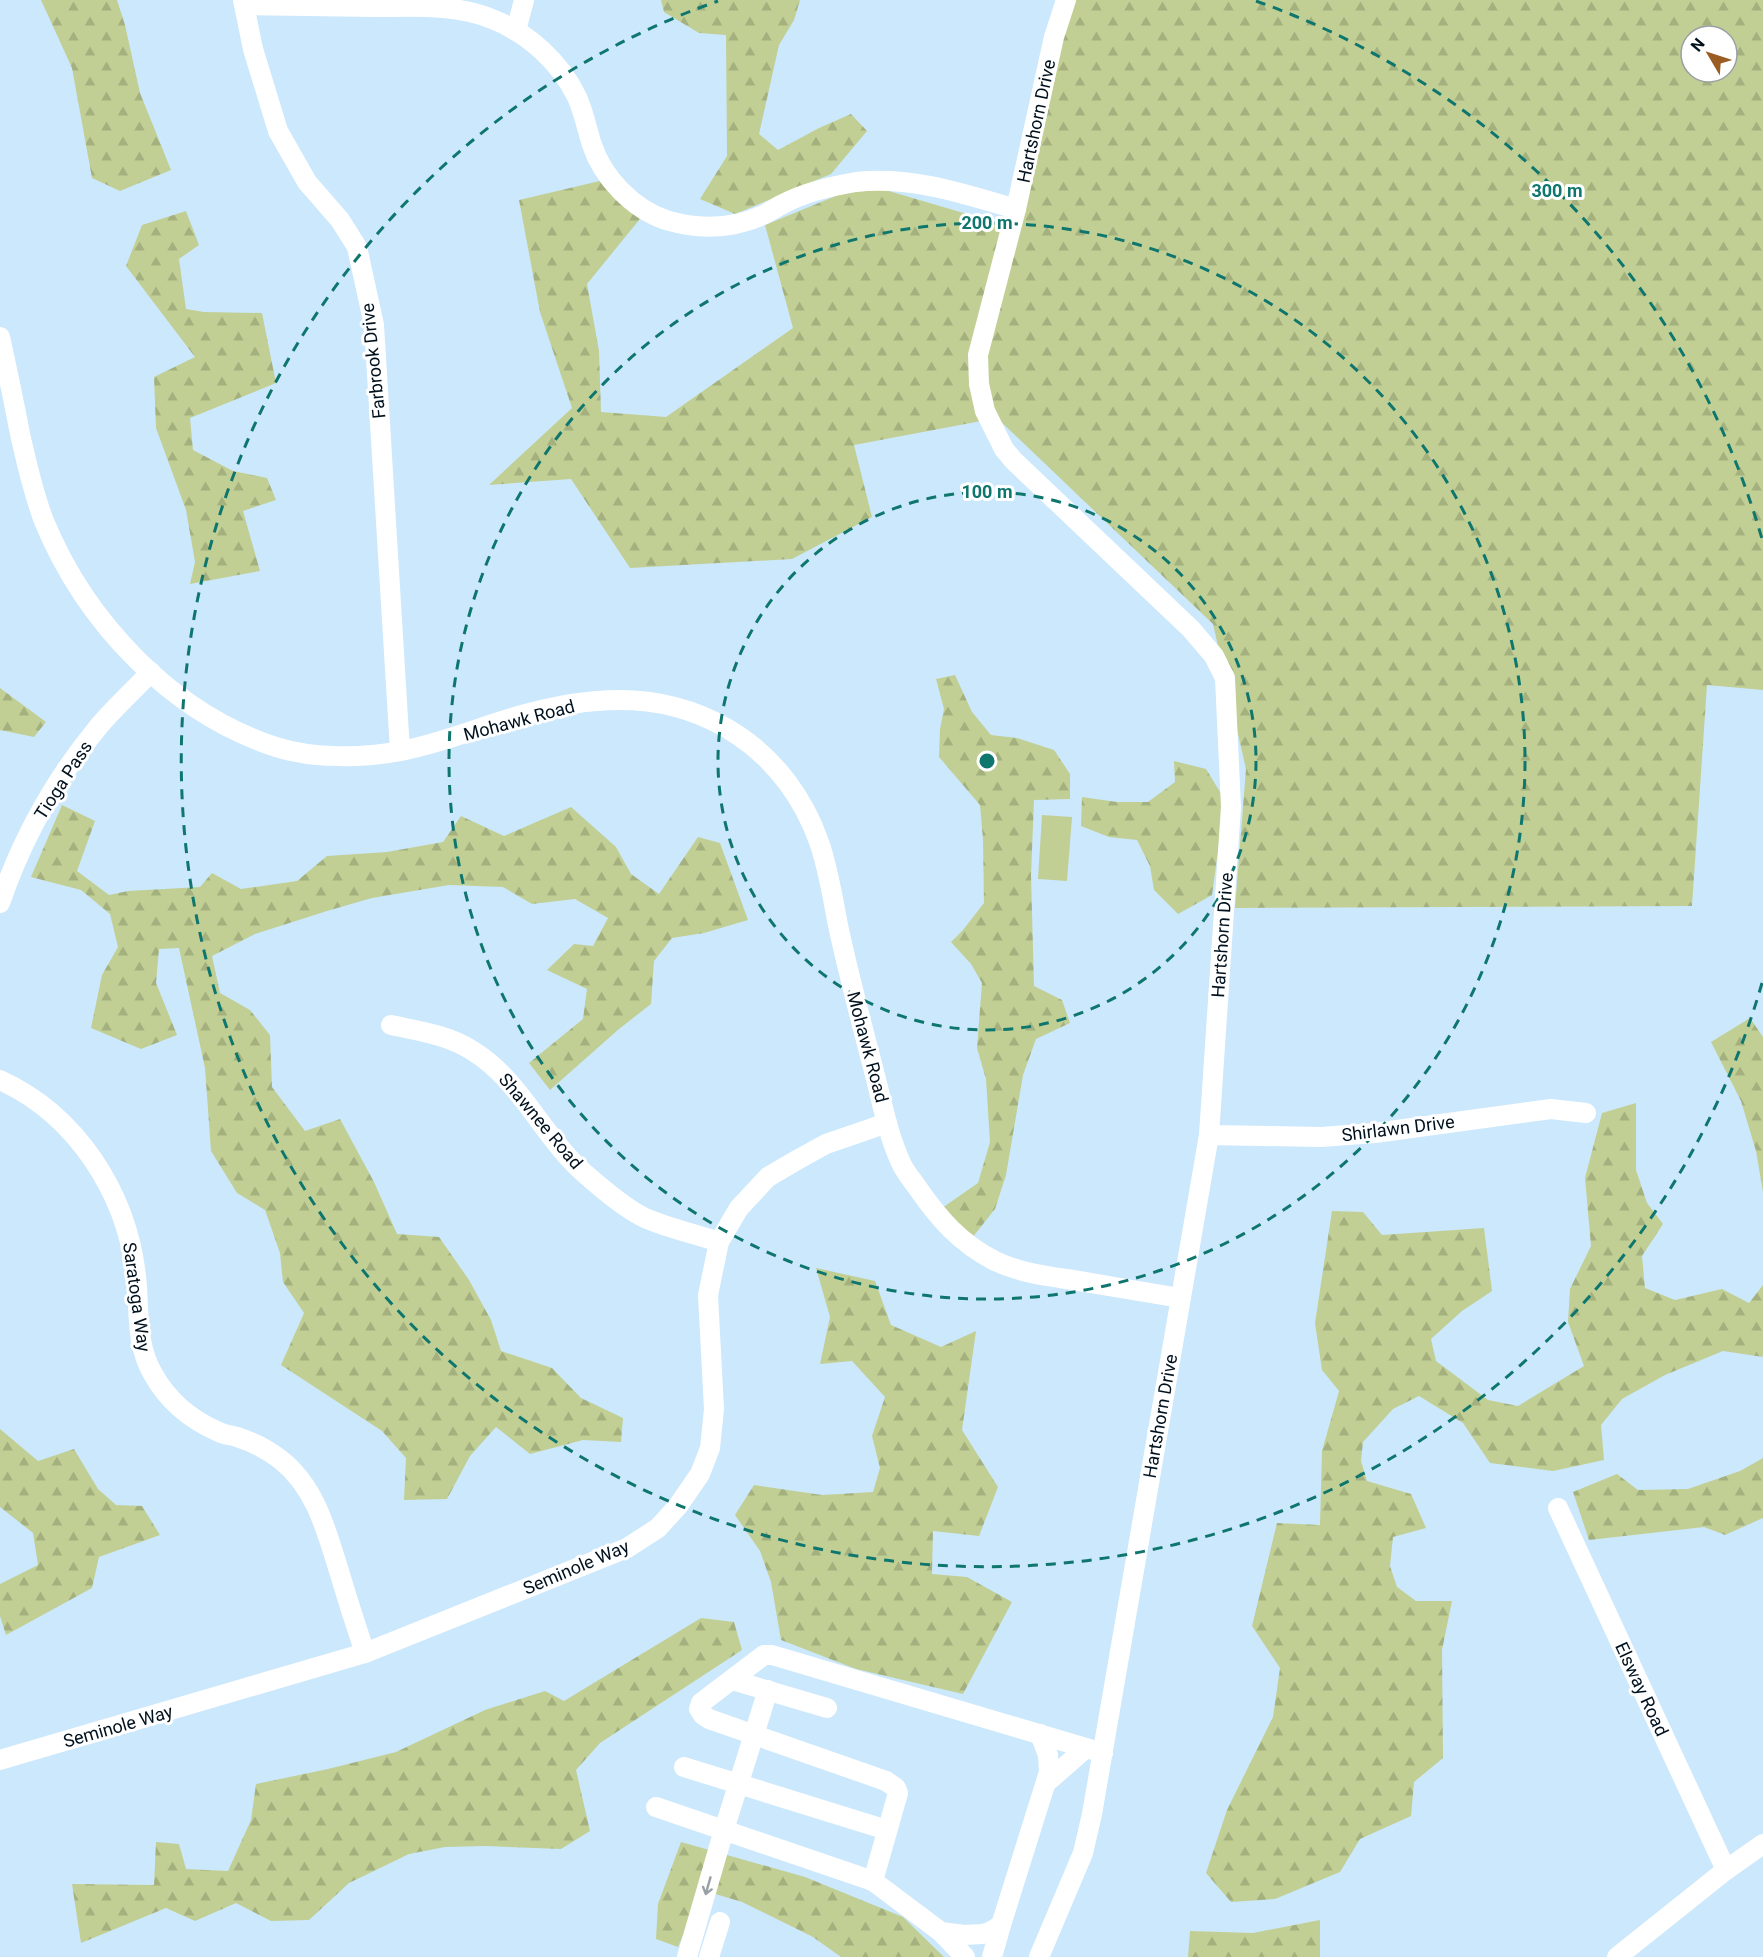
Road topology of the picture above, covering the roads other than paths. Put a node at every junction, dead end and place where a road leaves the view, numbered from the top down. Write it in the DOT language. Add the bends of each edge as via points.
graph roads {
  1 [pos="524,0"];
  2 [pos="1066,0"];
  3 [pos="244,3"];
  4 [pos="516,31"];
  5 [pos="1016,209"];
  6 [pos="0,337"];
  7 [pos="151,672"];
  8 [pos="400,752"];
  9 [pos="0,903"];
  10 [pos="391,1025"];
  11 [pos="0,1080"];
  12 [pos="1586,1113"];
  13 [pos="887,1123"];
  14 [pos="1209,1135"];
  15 [pos="719,1242"];
  16 [pos="1180,1298"];
  17 [pos="1558,1508"];
  18 [pos="365,1653"];
  19 [pos="732,1680"];
  20 [pos="768,1690"];
  21 [pos="827,1708"];
  22 [pos="1040,1734"];
  23 [pos="754,1735"];
  24 [pos="1094,1750"];
  25 [pos="0,1760"];
  26 [pos="684,1767"];
  27 [pos="1046,1782"];
  28 [pos="739,1784"];
  29 [pos="656,1807"];
  30 [pos="724,1830"];
  31 [pos="887,1830"];
  32 [pos="1763,1844"];
  33 [pos="1726,1870"];
  34 [pos="873,1881"];
  35 [pos="720,1922"];
  36 [pos="1000,1925"];
  37 [pos="941,1932"];
  38 [pos="687,1957"];
  39 [pos="709,1957"];
  40 [pos="965,1957"];
  41 [pos="992,1957"];
  42 [pos="1039,1957"];
  43 [pos="1617,1957"];
  1 -- 4 [label="street"];
  2 -- 5 [label="street, Hartshorn Drive" via="1054,37"];
  3 -- 4 [label="street" via="443,7 476,13"];
  3 -- 8 [label="street, Farbrook Drive" via="253,49 278,131 307,182 357,247 374,325"];
  4 -- 5 [label="street" via="548,56 569,82 586,120 592,146 609,176 640,207 663,219 715,228 740,224 807,194 881,181 932,185"];
  5 -- 14 [label="street, Hartshorn Drive" via="978,355 978,384 985,411 1013,460 1191,629 1214,656 1225,678 1230,807"];
  6 -- 7 [label="street, Mohawk Road" via="42,518 59,555 104,625"];
  7 -- 8 [label="street, Mohawk Road" via="196,707 277,748 340,756"];
  7 -- 9 [label="street, Tioga Pass" via="99,726 64,774 33,825"];
  8 -- 13 [label="street, Mohawk Road" via="524,715 617,699 682,708 741,738 788,784 819,842"];
  10 -- 15 [label="street, Shawnee Road" via="442,1036 472,1050 496,1067 555,1143 615,1198 644,1217"];
  11 -- 18 [label="street, Saratoga Way" via="26,1094 65,1126 111,1188 129,1235 134,1261 139,1335 152,1373 167,1395 197,1421 272,1453 309,1491 321,1515"];
  12 -- 14 [label="street, Shirlawn Drive" via="1551,1109 1321,1137"];
  13 -- 15 [label="street, Seminole Way" via="826,1144 768,1177 739,1208"];
  13 -- 16 [label="street, Mohawk Road" via="903,1166 945,1225 992,1260 1019,1271"];
  14 -- 16 [label="street, Hartshorn Drive"];
  15 -- 18 [label="street, Seminole Way" via="708,1295 714,1409 710,1448 700,1474 678,1506 658,1528 627,1548"];
  16 -- 24 [label="street, Hartshorn Drive"];
  17 -- 33 [label="street, Elsway Road"];
  18 -- 25 [label="street, Seminole Way"];
  19 -- 20 [label="street"];
  19 -- 22 [label="street" via="756,1660 772,1654"];
  19 -- 23 [label="street" via="701,1703 699,1709 709,1719"];
  20 -- 21 [label="street"];
  20 -- 23 [label="street"];
  22 -- 24 [label="street"];
  22 -- 27 [label="street" via="1049,1762"];
  23 -- 28 [label="street"];
  23 -- 31 [label="street" via="892,1784 898,1793"];
  24 -- 27 [label="street"];
  24 -- 42 [label="street, Hartshorn Drive" via="1083,1853"];
  26 -- 28 [label="street"];
  27 -- 36 [label="street"];
  28 -- 30 [label="street"];
  28 -- 31 [label="street"];
  29 -- 30 [label="street"];
  30 -- 34 [label="street"];
  30 -- 38 [label="street, one-way"];
  31 -- 34 [label="street"];
  32 -- 33 [label="street"];
  33 -- 43 [label="street"];
  34 -- 37 [label="street"];
  35 -- 39 [label="street"];
  36 -- 37 [label="street" via="982,1934"];
  36 -- 41 [label="street"];
  37 -- 40 [label="street"];
}
